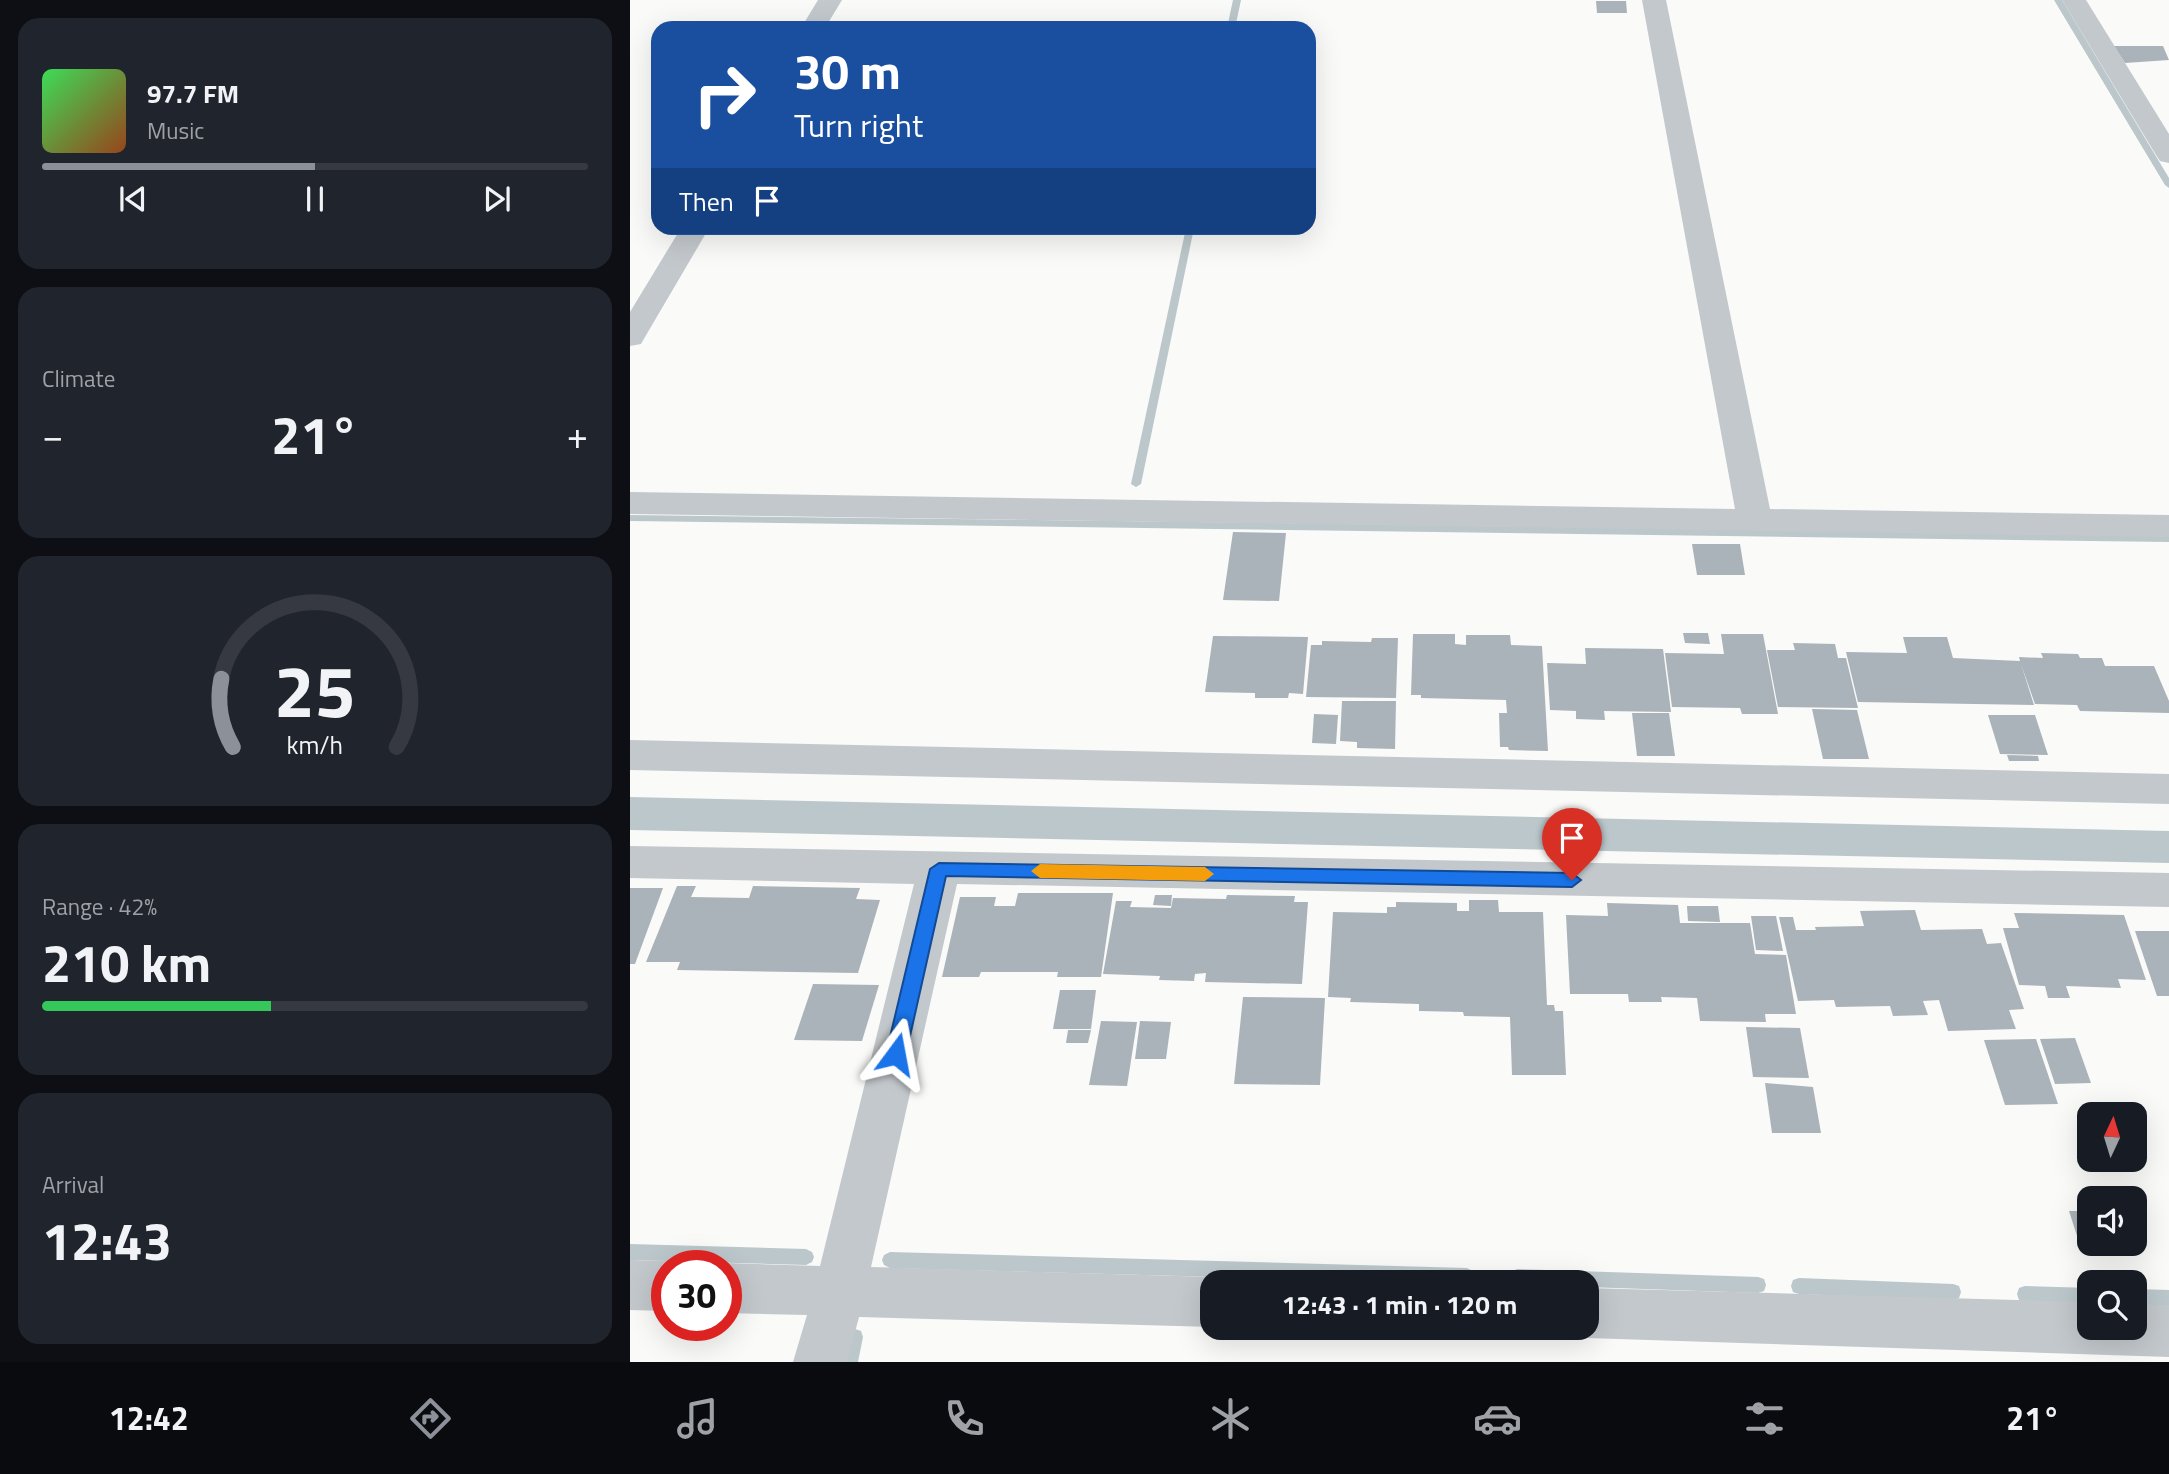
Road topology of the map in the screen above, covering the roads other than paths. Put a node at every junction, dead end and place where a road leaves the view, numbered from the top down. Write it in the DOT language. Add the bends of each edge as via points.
graph roads {
  1 [pos="830,0"];
  2 [pos="1654,0"];
  3 [pos="2074,0"];
  4 [pos="817,21"];
  5 [pos="2169,155"];
  6 [pos="691,235"];
  7 [pos="630,337"];
  8 [pos="630,503"];
  9 [pos="1755,520"];
  10 [pos="2169,526"];
  11 [pos="630,755"];
  12 [pos="2169,789"];
  13 [pos="630,862"];
  14 [pos="939,869"];
  15 [pos="2169,890"];
  16 [pos="630,1285"];
  17 [pos="651,1286"];
  18 [pos="742,1288"];
  19 [pos="840,1291"];
  20 [pos="1200,1302"];
  21 [pos="1599,1313"];
  22 [pos="2077,1328"];
  23 [pos="2147,1330"];
  24 [pos="2169,1331"];
  25 [pos="2113,1340"];
  26 [pos="820,1362"];
  27 [pos="2120,1362"];
  1 -- 4 [label="street"];
  2 -- 9 [label="street"];
  3 -- 5 [label="street" via="2145,96"];
  6 -- 7 [label="street"];
  8 -- 9 [label="street"];
  9 -- 10 [label="street"];
  11 -- 12 [label="street"];
  13 -- 14 [label="street"];
  14 -- 15 [label="street"];
  14 -- 19 [label="street"];
  16 -- 17 [label="street"];
  18 -- 19 [label="street"];
  19 -- 20 [label="street"];
  19 -- 26 [label="street"];
  21 -- 22 [label="street"];
  23 -- 24 [label="street"];
  25 -- 27 [label="street"];
}
